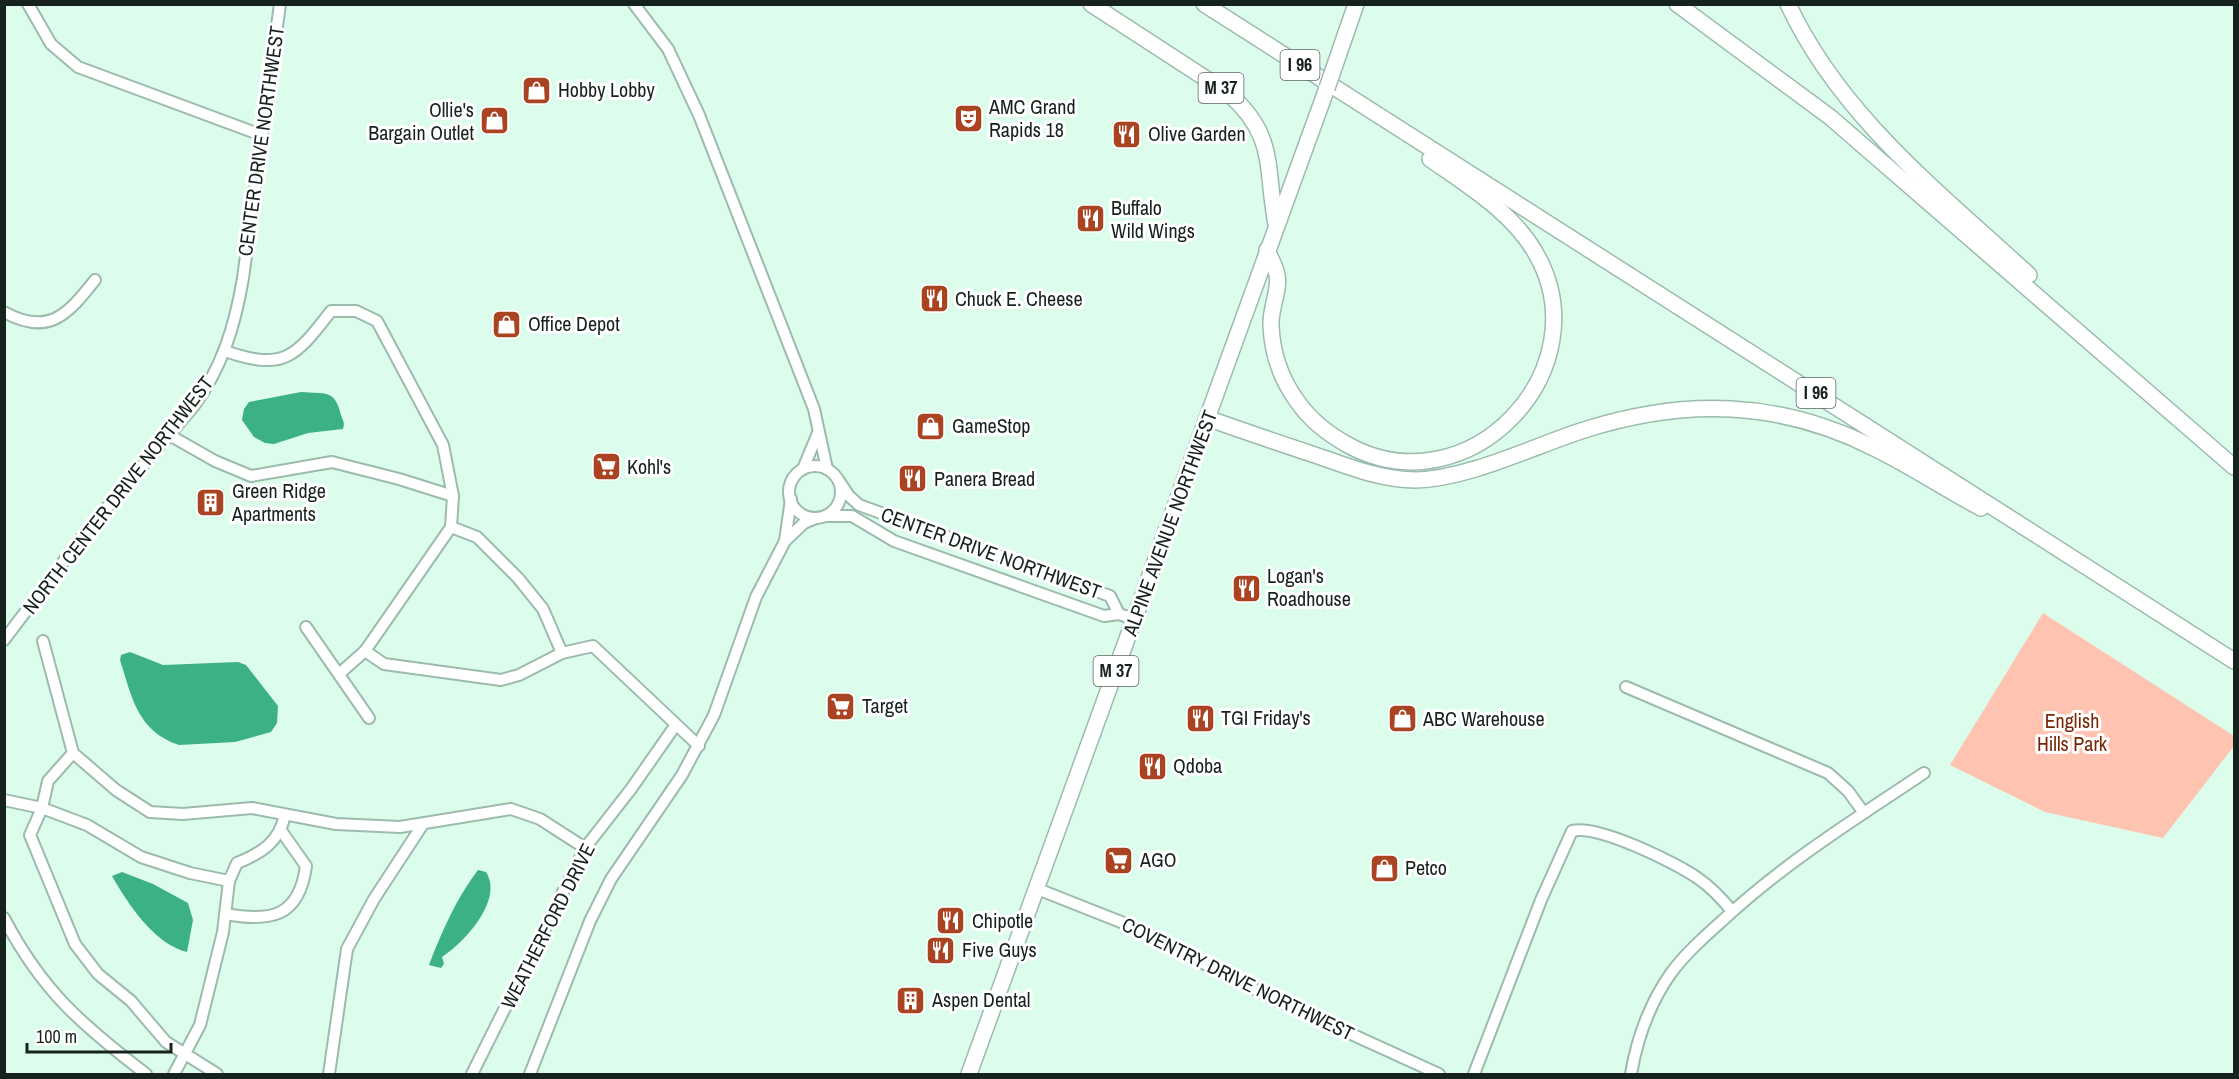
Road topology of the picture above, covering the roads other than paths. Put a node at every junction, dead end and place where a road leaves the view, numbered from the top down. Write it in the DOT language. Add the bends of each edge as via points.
graph roads {
  1 [pos="28,4"];
  2 [pos="280,4"];
  3 [pos="634,4"];
  4 [pos="1091,4"];
  5 [pos="1204,4"];
  6 [pos="1356,4"];
  7 [pos="1677,4"];
  8 [pos="1788,4"];
  9 [pos="1396,126"];
  10 [pos="261,135"];
  11 [pos="1276,225"];
  12 [pos="1267,250"];
  13 [pos="243,278"];
  14 [pos="94,280"];
  15 [pos="4,312"];
  16 [pos="2073,327"];
  17 [pos="225,351"];
  18 [pos="1207,418"];
  19 [pos="819,430"];
  20 [pos="171,436"];
  21 [pos="2235,467"];
  22 [pos="803,469"];
  23 [pos="827,469"];
  24 [pos="839,481"];
  25 [pos="453,496"];
  26 [pos="791,499"];
  27 [pos="821,517"];
  28 [pos="451,527"];
  29 [pos="785,541"];
  30 [pos="2069,554"];
  31 [pos="1119,614"];
  32 [pos="1134,619"];
  33 [pos="306,627"];
  34 [pos="4,640"];
  35 [pos="43,641"];
  36 [pos="365,651"];
  37 [pos="562,653"];
  38 [pos="2235,661"];
  39 [pos="339,674"];
  40 [pos="1626,687"];
  41 [pos="369,718"];
  42 [pos="675,726"];
  43 [pos="699,746"];
  44 [pos="73,753"];
  45 [pos="1924,773"];
  46 [pos="4,800"];
  47 [pos="42,808"];
  48 [pos="1864,813"];
  49 [pos="285,815"];
  50 [pos="423,824"];
  51 [pos="282,832"];
  52 [pos="585,848"];
  53 [pos="229,881"];
  54 [pos="1035,888"];
  55 [pos="1732,911"];
  56 [pos="225,914"];
  57 [pos="4,918"];
  58 [pos="184,1056"];
  59 [pos="146,1074"];
  60 [pos="174,1074"];
  61 [pos="217,1074"];
  62 [pos="329,1074"];
  63 [pos="472,1074"];
  64 [pos="530,1074"];
  65 [pos="969,1074"];
  66 [pos="1439,1074"];
  67 [pos="1474,1074"];
  68 [pos="1631,1074"];
  1 -- 10 [label="street" via="51,44 90,74"];
  2 -- 10 [label="street, CENTER DRIVE NORTHWEST"];
  3 -- 19 [label="street" via="668,49 699,115"];
  4 -- 11 [label="highway, M 37" via="1244,107 1264,140"];
  5 -- 9 [label="highway, I 96"];
  6 -- 11 [label="highway, ALPINE AVENUE NORTHWEST / M 37, bridge"];
  7 -- 16 [label="highway" via="1830,117"];
  8 -- 16 [label="highway" via="1815,54 1863,120 2037,282"];
  9 -- 12 [label="highway" via="1419,151 1503,213 1521,231 1546,277 1553,331 1548,357 1529,399 1510,421 1468,450 1433,460 1383,458 1334,437 1298,403 1278,365 1271,325 1278,276"];
  9 -- 30 [label="highway, I 96"];
  10 -- 13 [label="street, CENTER DRIVE NORTHWEST"];
  11 -- 12 [label="highway, ALPINE AVENUE NORTHWEST / M 37"];
  12 -- 18 [label="highway, ALPINE AVENUE NORTHWEST / M 37"];
  13 -- 17 [label="street, NORTH CENTER DRIVE NORTHWEST" via="237,318"];
  14 -- 15 [label="street" via="59,319 30,322"];
  16 -- 21 [label="highway"];
  17 -- 20 [label="street, NORTH CENTER DRIVE NORTHWEST" via="209,385"];
  17 -- 25 [label="street" via="260,361 279,359 301,349 331,311 356,311 377,321 443,446"];
  18 -- 30 [label="highway" via="1360,471 1414,480 1460,473 1637,414 1698,407 1766,412 1819,424 1860,441"];
  18 -- 32 [label="highway, ALPINE AVENUE NORTHWEST / M 37"];
  19 -- 22 [label="street"];
  19 -- 23 [label="street"];
  20 -- 25 [label="street" via="251,476 332,462"];
  20 -- 34 [label="street, NORTH CENTER DRIVE NORTHWEST" via="86,532"];
  22 -- 23 [label="street"];
  22 -- 26 [label="street" via="791,482"];
  23 -- 24 [label="street"];
  24 -- 27 [label="street" via="838,505"];
  24 -- 31 [label="street, CENTER DRIVE NORTHWEST" via="860,505 1110,596"];
  25 -- 28 [label="street"];
  26 -- 27 [label="street" via="801,513"];
  26 -- 29 [label="street"];
  27 -- 29 [label="street" via="804,523"];
  27 -- 31 [label="street, CENTER DRIVE NORTHWEST" via="852,516 894,541 1104,616"];
  28 -- 36 [label="street"];
  28 -- 37 [label="street" via="477,537 518,578 543,609"];
  29 -- 43 [label="street" via="756,597"];
  30 -- 38 [label="highway, I 96"];
  31 -- 32 [label="street"];
  32 -- 54 [label="highway, ALPINE AVENUE NORTHWEST / M 37"];
  33 -- 39 [label="street"];
  35 -- 44 [label="street"];
  36 -- 37 [label="street" via="384,664 501,680"];
  36 -- 39 [label="street"];
  37 -- 42 [label="street" via="593,646"];
  39 -- 41 [label="street"];
  40 -- 48 [label="street" via="1828,773"];
  42 -- 43 [label="street"];
  42 -- 52 [label="street, WEATHERFORD DRIVE"];
  43 -- 64 [label="street" via="611,879 590,921"];
  44 -- 47 [label="street" via="48,781"];
  44 -- 49 [label="street" via="116,790 150,812 183,814 252,808"];
  45 -- 48 [label="street"];
  46 -- 47 [label="street"];
  47 -- 53 [label="street" via="87,825 141,856"];
  47 -- 58 [label="street" via="30,835 75,944 98,974 131,1001 166,1042"];
  48 -- 55 [label="street" via="1784,868"];
  49 -- 50 [label="street" via="362,826"];
  49 -- 51 [label="street"];
  50 -- 52 [label="street" via="511,809 540,819"];
  50 -- 62 [label="street" via="347,949"];
  51 -- 53 [label="street" via="254,857 237,863"];
  51 -- 56 [label="street" via="306,866 295,901 271,918"];
  52 -- 63 [label="street, WEATHERFORD DRIVE"];
  53 -- 56 [label="street"];
  54 -- 65 [label="highway, ALPINE AVENUE NORTHWEST / M 37"];
  54 -- 66 [label="street, COVENTRY DRIVE NORTHWEST" via="1126,924 1272,998"];
  55 -- 67 [label="street" via="1719,894 1683,868 1604,834 1582,828 1572,831"];
  55 -- 68 [label="street" via="1672,972 1642,1031"];
  56 -- 58 [label="street" via="224,932 200,1024"];
  57 -- 59 [label="street" via="47,987 87,1029"];
  58 -- 60 [label="street"];
  58 -- 61 [label="street"];
}
